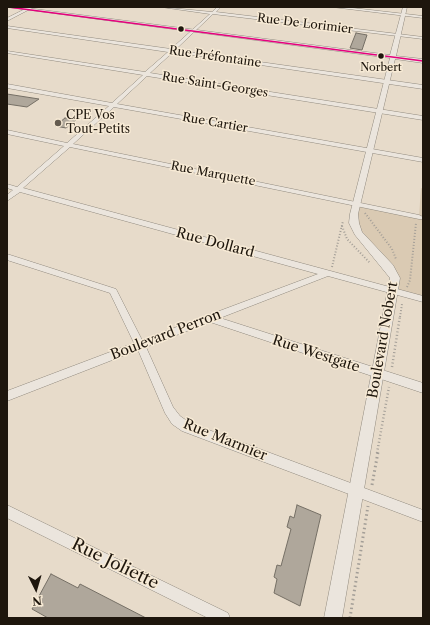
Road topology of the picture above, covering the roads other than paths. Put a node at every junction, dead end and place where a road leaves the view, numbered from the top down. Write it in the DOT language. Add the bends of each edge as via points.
graph roads {
  1 [pos="8,7"];
  2 [pos="163,7"];
  3 [pos="219,7"];
  4 [pos="334,7"];
  5 [pos="405,7"];
  6 [pos="30,8"];
  7 [pos="212,13"];
  8 [pos="403,15"];
  9 [pos="423,17"];
  10 [pos="7,20"];
  11 [pos="7,28"];
  12 [pos="192,31"];
  13 [pos="398,35"];
  14 [pos="423,38"];
  15 [pos="170,51"];
  16 [pos="7,52"];
  17 [pos="393,58"];
  18 [pos="423,62"];
  19 [pos="145,74"];
  20 [pos="387,82"];
  21 [pos="7,86"];
  22 [pos="423,87"];
  23 [pos="113,105"];
  24 [pos="379,112"];
  25 [pos="423,118"];
  26 [pos="7,132"];
  27 [pos="69,145"];
  28 [pos="370,150"];
  29 [pos="423,160"];
  30 [pos="7,186"];
  31 [pos="18,189"];
  32 [pos="7,199"];
  33 [pos="357,203"];
  34 [pos="419,216"];
  35 [pos="7,257"];
  36 [pos="329,271"];
  37 [pos="392,291"];
  38 [pos="423,299"];
  39 [pos="209,318"];
  40 [pos="140,345"];
  41 [pos="378,374"];
  42 [pos="423,388"];
  43 [pos="7,396"];
  44 [pos="356,490"];
  45 [pos="7,511"];
  46 [pos="423,516"];
  47 [pos="223,618"];
  48 [pos="333,618"];
  1 -- 6 [label="street"];
  2 -- 7 [label="street, Rue De Lorimier"];
  3 -- 7 [label="street"];
  4 -- 8 [label="street"];
  5 -- 8 [label="street, Boulevard Nobert"];
  6 -- 10 [label="street"];
  6 -- 12 [label="street"];
  7 -- 12 [label="street"];
  7 -- 13 [label="street, Rue De Lorimier"];
  8 -- 9 [label="street"];
  8 -- 13 [label="street, Boulevard Nobert"];
  11 -- 15 [label="street, Rue Préfontaine"];
  12 -- 15 [label="street"];
  12 -- 17 [label="street"];
  13 -- 14 [label="street, Rue De Lorimier"];
  13 -- 17 [label="street, Boulevard Nobert"];
  15 -- 19 [label="street"];
  15 -- 20 [label="street, Rue Préfontaine"];
  16 -- 19 [label="street, Rue Saint-Georges"];
  17 -- 18 [label="street"];
  17 -- 20 [label="street, Boulevard Nobert"];
  19 -- 23 [label="street"];
  19 -- 24 [label="street, Rue Saint-Georges"];
  20 -- 22 [label="street, Rue Préfontaine"];
  20 -- 24 [label="street, Boulevard Nobert"];
  21 -- 23 [label="street, Rue Cartier"];
  23 -- 27 [label="street"];
  23 -- 28 [label="street, Rue Cartier"];
  24 -- 25 [label="street, Rue Saint-Georges"];
  24 -- 28 [label="street, Boulevard Nobert"];
  26 -- 27 [label="street, Rue Marquette"];
  27 -- 31 [label="street"];
  27 -- 33 [label="street, Rue Marquette"];
  28 -- 29 [label="street, Rue Cartier"];
  28 -- 33 [label="street, Boulevard Nobert"];
  30 -- 31 [label="street, Rue Dollard"];
  31 -- 32 [label="street"];
  31 -- 36 [label="street, Rue Dollard"];
  33 -- 34 [label="street, Rue Marquette"];
  33 -- 37 [label="street, Boulevard Nobert" via="354,223 358,233 395,278"];
  35 -- 40 [label="street, Rue Marmier" via="113,291"];
  36 -- 37 [label="street, Rue Dollard"];
  36 -- 39 [label="street, Boulevard Perron"];
  37 -- 38 [label="street, Rue Dollard"];
  37 -- 41 [label="street, Boulevard Nobert"];
  39 -- 40 [label="street, Boulevard Perron"];
  39 -- 41 [label="street, Rue Westgate"];
  40 -- 43 [label="street, Boulevard Perron"];
  40 -- 44 [label="street, Rue Marmier" via="169,410 176,420 186,427"];
  41 -- 42 [label="street, Rue Westgate"];
  41 -- 44 [label="street, Boulevard Nobert"];
  44 -- 46 [label="street, Rue Marmier"];
  44 -- 48 [label="street, Boulevard Nobert"];
  45 -- 47 [label="street, Rue Joliette"];
}
